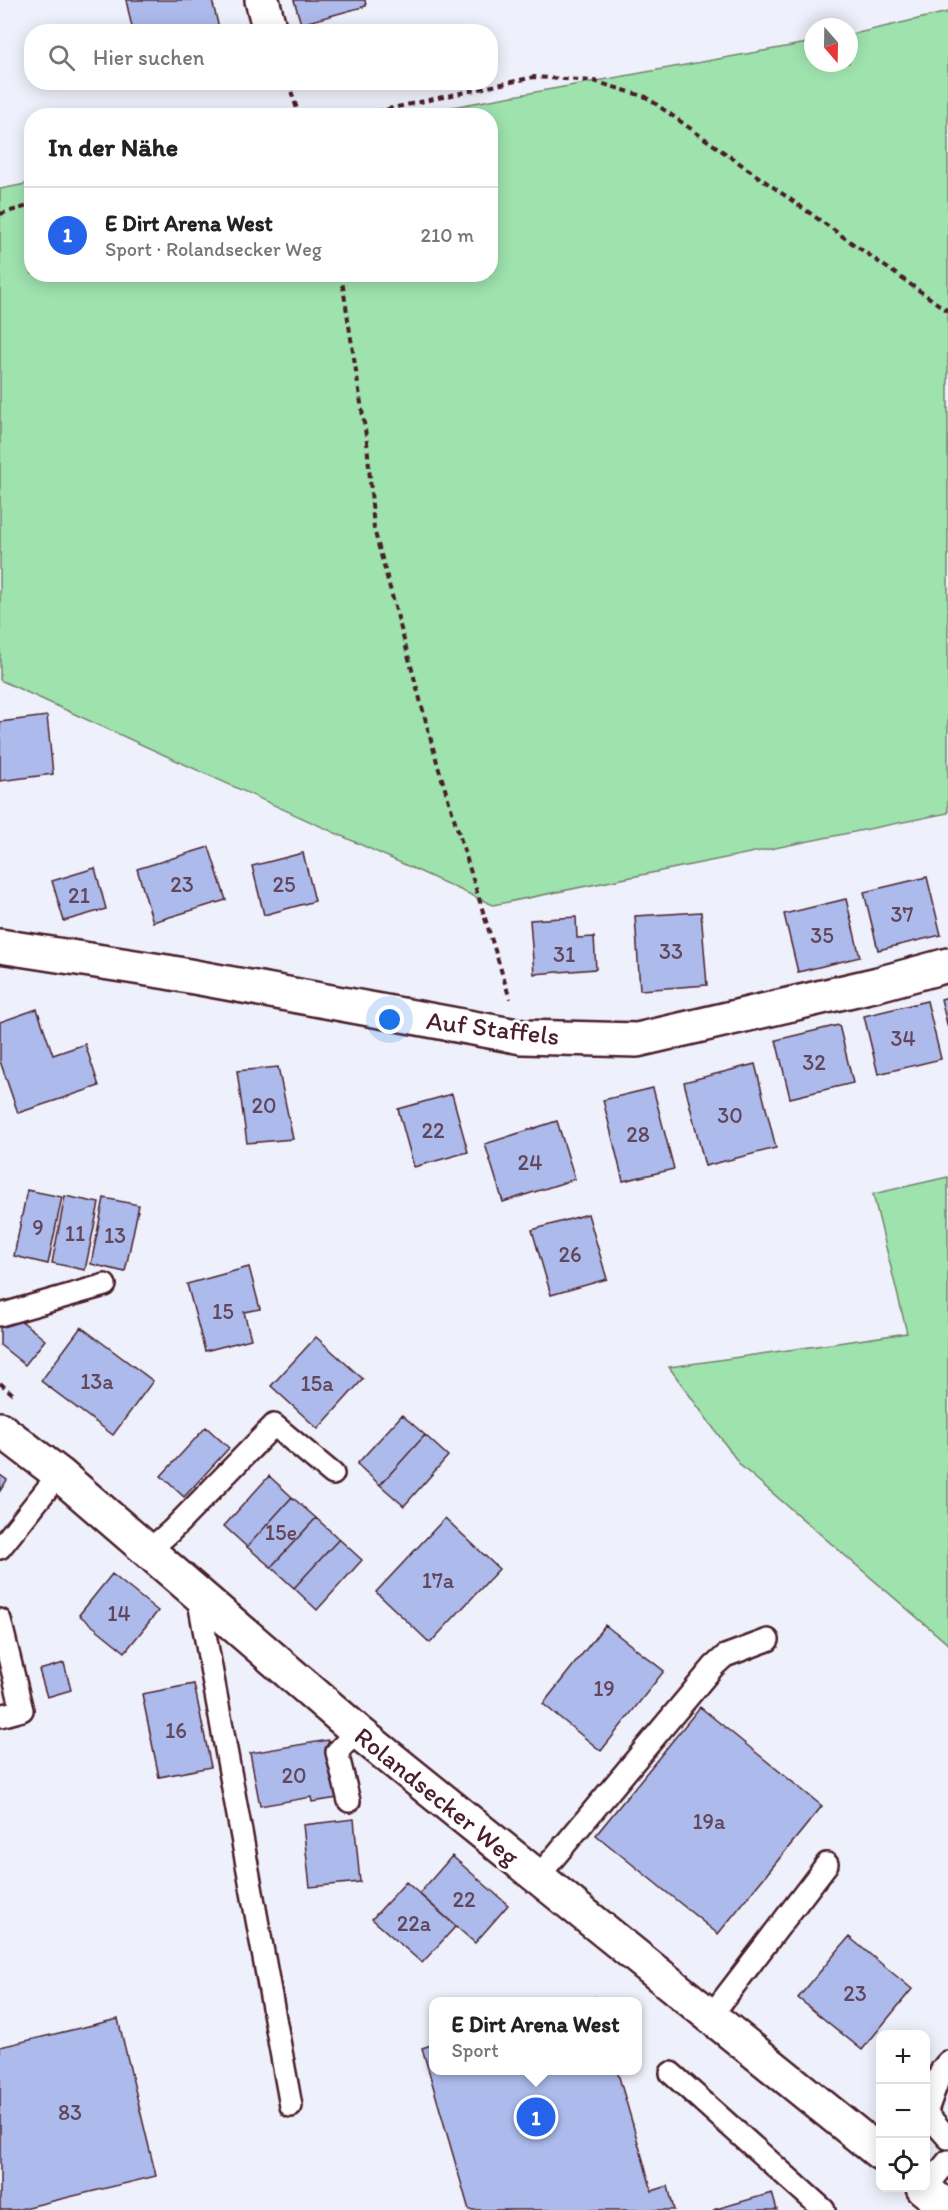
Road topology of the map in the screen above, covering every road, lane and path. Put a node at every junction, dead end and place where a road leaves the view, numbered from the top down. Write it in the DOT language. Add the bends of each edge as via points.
graph roads {
  1 [pos="498,85"];
  2 [pos="291,90"];
  3 [pos="475,90"];
  4 [pos="297,108"];
  5 [pos="393,108"];
  6 [pos="24,207"];
  7 [pos="0,214"];
  8 [pos="342,282"];
  9 [pos="948,311"];
  10 [pos="0,946"];
  11 [pos="948,965"];
  12 [pos="522,1037"];
  13 [pos="105,1285"];
  14 [pos="0,1315"];
  15 [pos="0,1429"];
  16 [pos="59,1474"];
  17 [pos="333,1474"];
  18 [pos="0,1548"];
  19 [pos="147,1552"];
  20 [pos="198,1596"];
  21 [pos="0,1620"];
  22 [pos="768,1640"];
  23 [pos="0,1716"];
  24 [pos="357,1731"];
  25 [pos="349,1801"];
  26 [pos="828,1864"];
  27 [pos="537,1878"];
  28 [pos="710,2017"];
  29 [pos="948,2062"];
  30 [pos="671,2073"];
  31 [pos="291,2106"];
  32 [pos="948,2138"];
  33 [pos="876,2150"];
  34 [pos="948,2161"];
  35 [pos="932,2195"];
  36 [pos="824,2210"];
  1 -- 9 [label="path" via="534,77 594,81 646,97"];
  2 -- 4 [label="path"];
  3 -- 5 [label="path"];
  6 -- 7 [label="path"];
  8 -- 12 [label="path" via="367,442 374,529 438,766"];
  10 -- 12 [label="street, Auf Staffels"];
  11 -- 12 [label="street, Auf Staffels" via="637,1040"];
  13 -- 14 [label="lane"];
  15 -- 16 [label="street, Rolandsecker Weg"];
  16 -- 18 [label="lane"];
  16 -- 19 [label="street, Rolandsecker Weg"];
  17 -- 19 [label="lane" via="274,1425"];
  19 -- 20 [label="street, Rolandsecker Weg"];
  20 -- 24 [label="street, Rolandsecker Weg"];
  20 -- 31 [label="lane"];
  21 -- 23 [label="lane" via="22,1710"];
  22 -- 27 [label="lane" via="725,1656 714,1666"];
  24 -- 25 [label="lane" via="337,1752"];
  24 -- 27 [label="street, Rolandsecker Weg"];
  26 -- 28 [label="lane"];
  27 -- 28 [label="street, Rolandsecker Weg"];
  28 -- 33 [label="street, Rolandsecker Weg"];
  29 -- 32 [label="lane" via="927,2113"];
  30 -- 36 [label="lane"];
  34 -- 35 [label="lane"];
}
